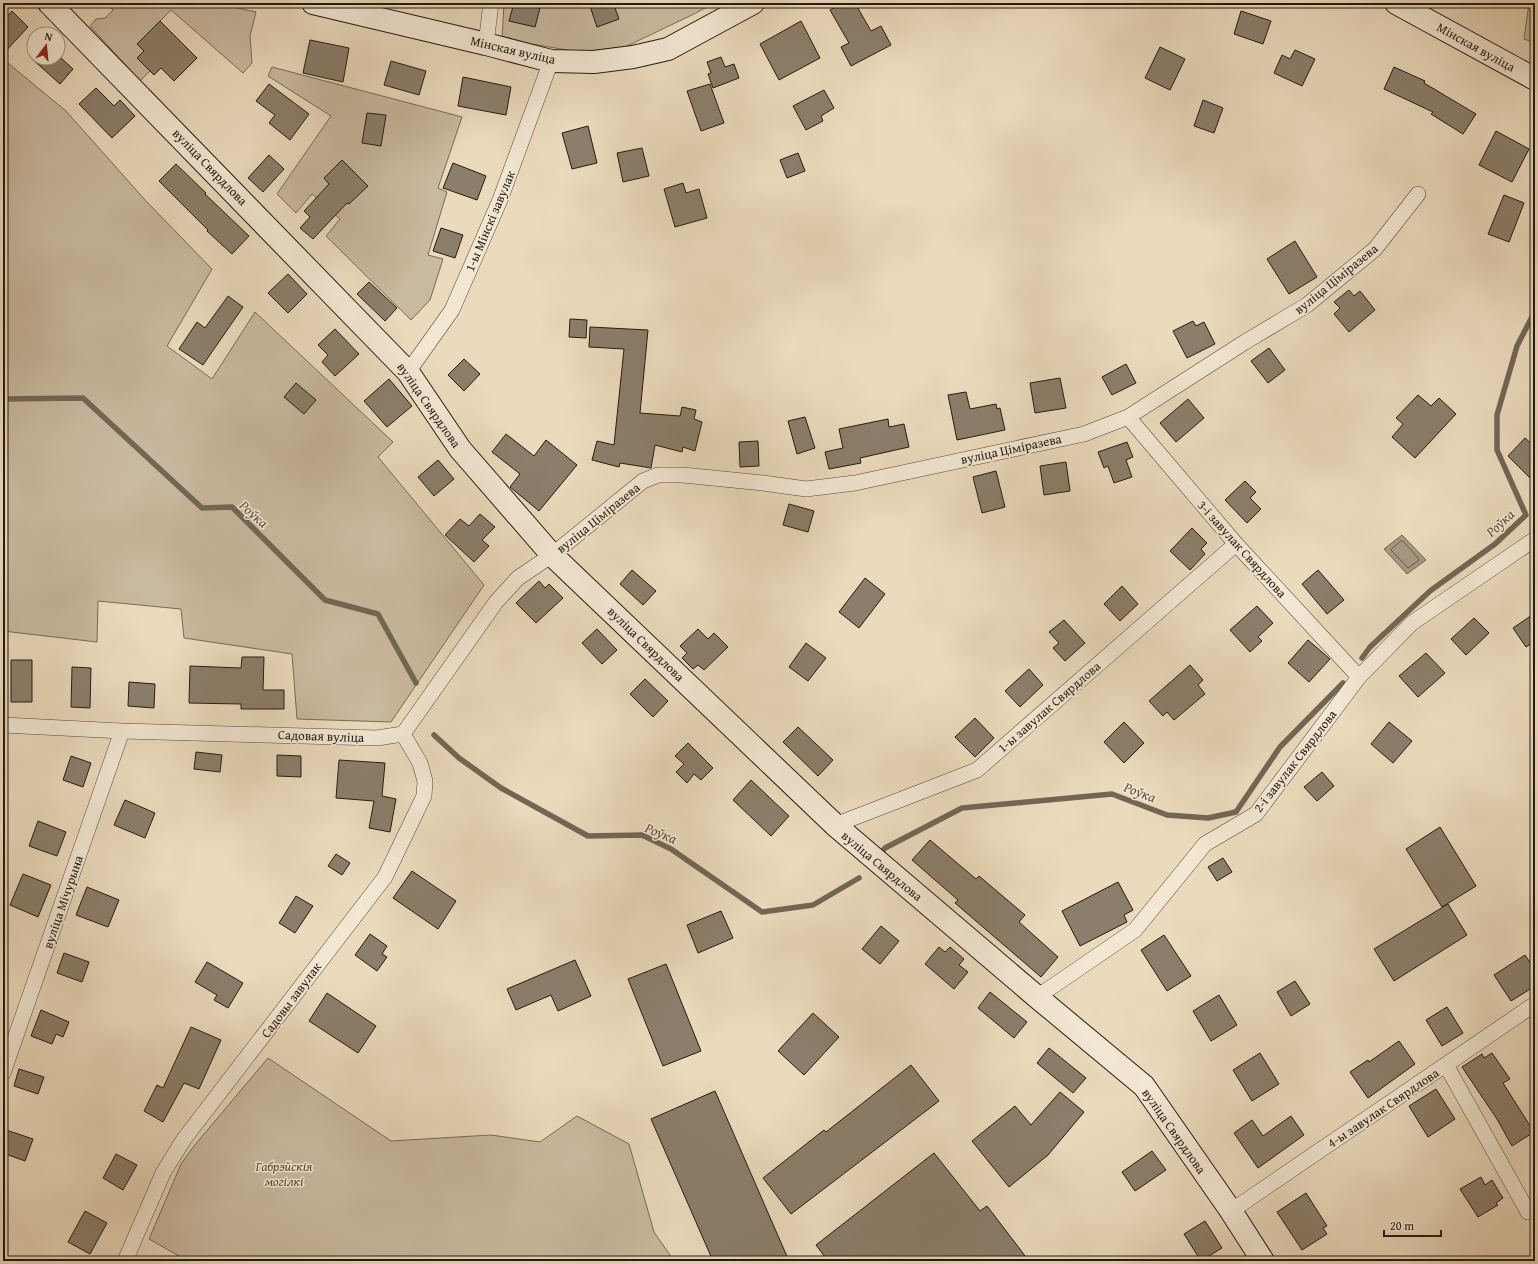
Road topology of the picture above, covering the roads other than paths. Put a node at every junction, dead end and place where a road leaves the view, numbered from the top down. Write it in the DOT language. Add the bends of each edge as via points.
graph roads {
  1 [pos="50,3"];
  2 [pos="313,3"];
  3 [pos="491,3"];
  4 [pos="753,3"];
  5 [pos="1396,3"];
  6 [pos="486,44"];
  7 [pos="550,61"];
  8 [pos="1535,79"];
  9 [pos="1418,194"];
  10 [pos="408,372"];
  11 [pos="1128,417"];
  12 [pos="1535,539"];
  13 [pos="1236,544"];
  14 [pos="552,555"];
  15 [pos="1359,677"];
  16 [pos="3,725"];
  17 [pos="122,731"];
  18 [pos="403,734"];
  19 [pos="835,825"];
  20 [pos="1037,997"];
  21 [pos="1535,1004"];
  22 [pos="1446,1065"];
  23 [pos="3,1074"];
  24 [pos="1231,1211"];
  25 [pos="1528,1212"];
  26 [pos="125,1261"];
  27 [pos="1263,1261"];
  1 -- 10 [label="street, вуліца Свярдлова"];
  2 -- 6 [label="street, Мінская вуліца"];
  3 -- 6 [label="street"];
  4 -- 7 [label="street, Мінская вуліца" via="668,49 594,62"];
  5 -- 8 [label="street, Мінская вуліца"];
  6 -- 7 [label="street, Мінская вуліца"];
  7 -- 10 [label="street, 1-ы Мінскі завулак" via="500,200 452,310"];
  9 -- 11 [label="street, вуліца Ціміразева" via="1376,249 1307,305"];
  10 -- 14 [label="street, вуліца Свярдлова" via="460,449"];
  11 -- 13 [label="street, 3-і завулак Свярдлова"];
  11 -- 14 [label="street, вуліца Ціміразева" via="1084,434 848,484 806,489 683,475 658,475 643,481"];
  12 -- 15 [label="street, 2-і завулак Свярдлова" via="1412,623"];
  13 -- 15 [label="street, 3-і завулак Свярдлова"];
  13 -- 19 [label="street, 1-ы завулак Свярдлова" via="977,770"];
  14 -- 18 [label="street" via="518,578 496,602"];
  14 -- 19 [label="street, вуліца Свярдлова"];
  15 -- 20 [label="street, 2-і завулак Свярдлова" via="1256,814 1205,844 1135,930"];
  16 -- 17 [label="street, Садовая вуліца"];
  17 -- 18 [label="street, Садовая вуліца" via="377,738"];
  17 -- 23 [label="street, вуліца Мічурына"];
  18 -- 26 [label="street, Садовы завулак" via="420,763 425,781 424,796 385,878 184,1139 164,1173"];
  19 -- 20 [label="street, вуліца Свярдлова"];
  20 -- 24 [label="street, вуліца Свярдлова" via="1144,1086"];
  21 -- 22 [label="street, 4-ы завулак Свярдлова"];
  22 -- 24 [label="street, 4-ы завулак Свярдлова"];
  22 -- 25 [label="street"];
  24 -- 27 [label="street, вуліца Свярдлова"];
}
